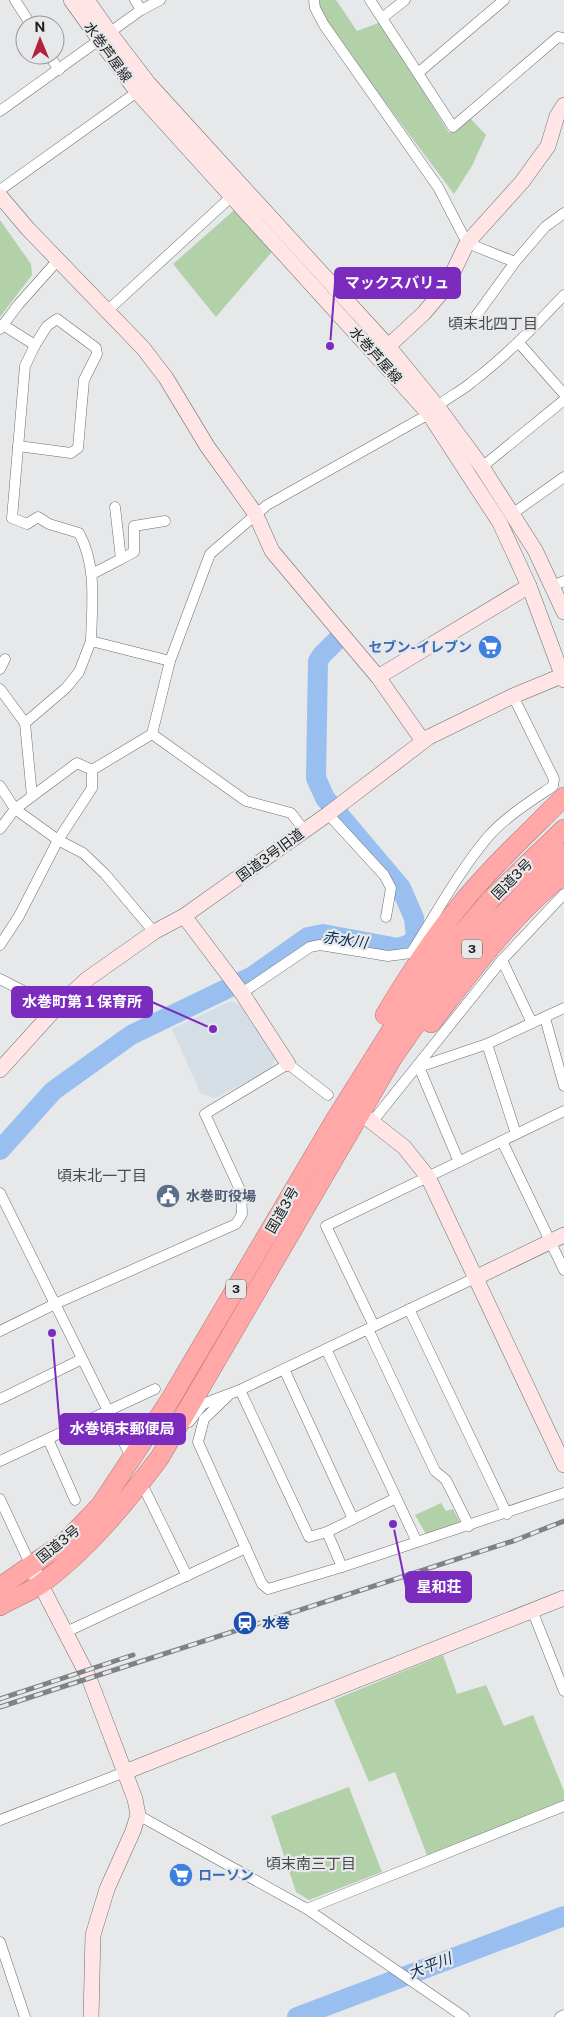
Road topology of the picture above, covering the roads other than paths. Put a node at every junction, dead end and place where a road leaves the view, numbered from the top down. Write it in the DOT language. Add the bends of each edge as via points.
graph roads {
  1 [pos="15,0"];
  2 [pos="71,0"];
  3 [pos="87,0"];
  4 [pos="135,0"];
  5 [pos="160,0"];
  6 [pos="314,0"];
  7 [pos="370,0"];
  8 [pos="405,0"];
  9 [pos="504,0"];
  10 [pos="141,10"];
  11 [pos="25,15"];
  12 [pos="382,18"];
  13 [pos="105,37"];
  14 [pos="564,38"];
  15 [pos="56,65"];
  16 [pos="59,70"];
  17 [pos="418,73"];
  18 [pos="137,92"];
  19 [pos="564,105"];
  20 [pos="0,112"];
  21 [pos="0,190"];
  22 [pos="0,196"];
  23 [pos="232,196"];
  24 [pos="564,213"];
  25 [pos="468,243"];
  26 [pos="58,260"];
  27 [pos="515,262"];
  28 [pos="564,295"];
  29 [pos="107,311"];
  30 [pos="473,320"];
  31 [pos="1,327"];
  32 [pos="519,343"];
  33 [pos="36,345"];
  34 [pos="383,351"];
  35 [pos="564,394"];
  36 [pos="564,400"];
  37 [pos="433,410"];
  38 [pos="18,446"];
  39 [pos="482,467"];
  40 [pos="564,477"];
  41 [pos="115,506"];
  42 [pos="255,513"];
  43 [pos="512,514"];
  44 [pos="165,521"];
  45 [pos="121,559"];
  46 [pos="92,574"];
  47 [pos="558,584"];
  48 [pos="529,586"];
  49 [pos="564,612"];
  50 [pos="91,641"];
  51 [pos="5,659"];
  52 [pos="170,661"];
  53 [pos="0,670"];
  54 [pos="378,677"];
  55 [pos="564,677"];
  56 [pos="0,690"];
  57 [pos="513,696"];
  58 [pos="25,723"];
  59 [pos="152,734"];
  60 [pos="423,741"];
  61 [pos="92,770"];
  62 [pos="0,786"];
  63 [pos="32,796"];
  64 [pos="564,798"];
  65 [pos="15,809"];
  66 [pos="328,814"];
  67 [pos="0,829"];
  68 [pos="304,830"];
  69 [pos="564,830"];
  70 [pos="58,840"];
  71 [pos="564,853"];
  72 [pos="564,874"];
  73 [pos="564,894"];
  74 [pos="184,916"];
  75 [pos="386,917"];
  76 [pos="154,932"];
  77 [pos="0,945"];
  78 [pos="502,960"];
  79 [pos="0,979"];
  80 [pos="242,994"];
  81 [pos="56,1008"];
  82 [pos="564,1008"];
  83 [pos="545,1018"];
  84 [pos="532,1023"];
  85 [pos="487,1044"];
  86 [pos="393,1057"];
  87 [pos="288,1064"];
  88 [pos="0,1070"];
  89 [pos="564,1086"];
  90 [pos="328,1094"];
  91 [pos="564,1111"];
  92 [pos="335,1120"];
  93 [pos="370,1120"];
  94 [pos="516,1134"];
  95 [pos="502,1141"];
  96 [pos="459,1162"];
  97 [pos="428,1177"];
  98 [pos="0,1193"];
  99 [pos="558,1238"];
  100 [pos="564,1270"];
  101 [pos="477,1277"];
  102 [pos="55,1304"];
  103 [pos="409,1309"];
  104 [pos="371,1328"];
  105 [pos="0,1332"];
  106 [pos="326,1349"];
  107 [pos="82,1359"];
  108 [pos="284,1369"];
  109 [pos="155,1389"];
  110 [pos="240,1390"];
  111 [pos="228,1396"];
  112 [pos="0,1399"];
  113 [pos="108,1410"];
  114 [pos="48,1439"];
  115 [pos="160,1457"];
  116 [pos="132,1459"];
  117 [pos="0,1461"];
  118 [pos="564,1465"];
  119 [pos="141,1482"];
  120 [pos="564,1493"];
  121 [pos="396,1498"];
  122 [pos="0,1500"];
  123 [pos="75,1500"];
  124 [pos="507,1514"];
  125 [pos="353,1519"];
  126 [pos="470,1526"];
  127 [pos="327,1532"];
  128 [pos="417,1542"];
  129 [pos="246,1548"];
  130 [pos="31,1566"];
  131 [pos="342,1567"];
  132 [pos="187,1576"];
  133 [pos="40,1584"];
  134 [pos="0,1587"];
  135 [pos="564,1598"];
  136 [pos="0,1606"];
  137 [pos="532,1610"];
  138 [pos="66,1632"];
  139 [pos="564,1690"];
  140 [pos="125,1772"];
  141 [pos="564,1806"];
  142 [pos="138,1815"];
  143 [pos="0,1820"];
  144 [pos="307,1909"];
  145 [pos="0,1942"];
  146 [pos="564,2015"];
  147 [pos="25,2017"];
  148 [pos="91,2017"];
  149 [pos="464,2017"];
  150 [pos="560,2017"];
  1 -- 11 [label="street"];
  2 -- 13 [label="street, 水巻芦屋線"];
  3 -- 13 [label="street, 水巻芦屋線"];
  4 -- 10 [label="street"];
  5 -- 10 [label="street"];
  6 -- 25 [label="street" via="324,25 438,187"];
  7 -- 12 [label="street"];
  8 -- 12 [label="street"];
  9 -- 17 [label="street"];
  10 -- 13 [label="street"];
  12 -- 17 [label="street"];
  13 -- 16 [label="street"];
  13 -- 18 [label="street, 水巻芦屋線"];
  13 -- 34 [label="street, 水巻芦屋線"];
  14 -- 17 [label="street" via="558,37 453,126"];
  15 -- 16 [label="street"];
  16 -- 20 [label="street"];
  18 -- 21 [label="street"];
  18 -- 23 [label="street, 水巻芦屋線"];
  19 -- 25 [label="street" via="548,146"];
  22 -- 26 [label="street"];
  23 -- 29 [label="street"];
  23 -- 34 [label="street, 水巻芦屋線"];
  24 -- 27 [label="street" via="546,227"];
  25 -- 27 [label="street"];
  25 -- 34 [label="street" via="446,287 424,313"];
  26 -- 29 [label="street"];
  26 -- 31 [label="street"];
  27 -- 30 [label="street"];
  28 -- 32 [label="street"];
  29 -- 42 [label="street" via="166,378 207,446"];
  31 -- 33 [label="street"];
  32 -- 35 [label="street"];
  32 -- 37 [label="street" via="471,384"];
  33 -- 38 [label="street" via="25,366"];
  33 -- 38 [label="street" via="47,326 57,319 96,348 97,354 84,380 78,448 71,453"];
  34 -- 37 [label="street, 水巻芦屋線"];
  36 -- 39 [label="street"];
  37 -- 39 [label="street, 水巻芦屋線"];
  37 -- 42 [label="street"];
  37 -- 48 [label="street, 水巻芦屋線" via="500,523"];
  38 -- 46 [label="street" via="12,518 27,524 38,517 49,524 78,532 88,549"];
  39 -- 43 [label="street, 水巻芦屋線"];
  40 -- 43 [label="street"];
  41 -- 45 [label="street"];
  42 -- 52 [label="street" via="210,554"];
  42 -- 54 [label="street" via="272,551"];
  43 -- 47 [label="street, 水巻芦屋線"];
  44 -- 45 [label="street" via="134,526 134,552"];
  45 -- 46 [label="street"];
  46 -- 50 [label="street"];
  47 -- 49 [label="street, 水巻芦屋線"];
  48 -- 54 [label="street"];
  48 -- 55 [label="street, 水巻芦屋線"];
  50 -- 52 [label="street"];
  50 -- 58 [label="street" via="79,672 66,688"];
  51 -- 53 [label="street"];
  52 -- 59 [label="street"];
  54 -- 60 [label="street"];
  55 -- 57 [label="street, 国道3号旧道"];
  56 -- 58 [label="street"];
  57 -- 60 [label="street, 国道3号旧道"];
  57 -- 80 [label="street" via="554,779 553,786 488,837 411,953 388,956 320,945 310,947"];
  58 -- 63 [label="street"];
  59 -- 61 [label="street"];
  59 -- 68 [label="street" via="246,801 291,813"];
  60 -- 66 [label="street, 国道3号旧道"];
  61 -- 63 [label="street" via="77,763"];
  61 -- 70 [label="street" via="92,788"];
  62 -- 65 [label="street"];
  63 -- 65 [label="street"];
  64 -- 92 [label="highway" via="498,862 426,952 378,1027"];
  65 -- 67 [label="street"];
  65 -- 70 [label="street"];
  66 -- 68 [label="street, 国道3号旧道"];
  66 -- 75 [label="street" via="384,875 391,888"];
  68 -- 74 [label="street, 国道3号旧道"];
  69 -- 92 [label="highway, 国道3号 / 3" via="492,898 438,962 386,1037"];
  70 -- 76 [label="street" via="83,853"];
  70 -- 77 [label="street" via="19,916"];
  71 -- 86 [label="highway, 国道3号 / 3" via="489,929 452,972"];
  72 -- 86 [label="highway" via="545,889 511,926 422,1033"];
  73 -- 78 [label="street"];
  74 -- 76 [label="street, 国道3号旧道"];
  74 -- 80 [label="street"];
  76 -- 81 [label="street, 国道3号旧道" via="86,980"];
  78 -- 84 [label="street"];
  78 -- 93 [label="street"];
  79 -- 81 [label="street"];
  80 -- 87 [label="street"];
  81 -- 88 [label="street, 国道3号旧道"];
  82 -- 83 [label="street"];
  83 -- 84 [label="street"];
  83 -- 89 [label="street"];
  84 -- 85 [label="street"];
  85 -- 94 [label="street"];
  85 -- 96 [label="street" via="419,1068"];
  86 -- 115 [label="highway, 国道3号 / 3" via="224,1342"];
  87 -- 90 [label="street"];
  87 -- 102 [label="street" via="205,1114 241,1192 242,1214 236,1224"];
  91 -- 94 [label="street"];
  92 -- 116 [label="highway, 国道3号 / 3"];
  93 -- 97 [label="street" via="404,1147"];
  94 -- 95 [label="street"];
  95 -- 96 [label="street"];
  95 -- 99 [label="street"];
  96 -- 97 [label="street"];
  97 -- 101 [label="street"];
  97 -- 104 [label="street" via="326,1226"];
  98 -- 102 [label="street"];
  99 -- 100 [label="street"];
  99 -- 101 [label="street"];
  101 -- 103 [label="street"];
  101 -- 118 [label="street"];
  102 -- 105 [label="street"];
  102 -- 107 [label="street"];
  103 -- 104 [label="street"];
  103 -- 124 [label="street"];
  104 -- 106 [label="street"];
  104 -- 126 [label="street" via="435,1471 446,1480"];
  106 -- 108 [label="street"];
  106 -- 121 [label="street"];
  107 -- 112 [label="street"];
  107 -- 113 [label="street"];
  108 -- 110 [label="street"];
  108 -- 125 [label="street"];
  109 -- 113 [label="street"];
  110 -- 111 [label="street"];
  110 -- 127 [label="street" via="309,1537"];
  111 -- 115 [label="street" via="203,1404"];
  111 -- 129 [label="street" via="204,1419 198,1442"];
  113 -- 114 [label="street"];
  113 -- 116 [label="street"];
  114 -- 117 [label="street"];
  114 -- 123 [label="street"];
  115 -- 119 [label="highway, 国道3号 / 3"];
  116 -- 130 [label="highway, 国道3号 / 3" via="100,1506 66,1541"];
  119 -- 132 [label="street"];
  119 -- 133 [label="highway, 国道3号 / 3" via="117,1512"];
  120 -- 124 [label="street"];
  121 -- 125 [label="street"];
  121 -- 128 [label="street"];
  122 -- 130 [label="street"];
  124 -- 126 [label="street"];
  125 -- 127 [label="street"];
  126 -- 128 [label="street"];
  127 -- 131 [label="street"];
  128 -- 131 [label="street"];
  129 -- 131 [label="street" via="262,1584 268,1589"];
  129 -- 132 [label="street"];
  130 -- 133 [label="street"];
  130 -- 134 [label="highway, 国道3号 / 3"];
  132 -- 138 [label="street"];
  133 -- 136 [label="highway, 国道3号 / 3"];
  133 -- 138 [label="street"];
  135 -- 137 [label="street"];
  137 -- 139 [label="street"];
  137 -- 140 [label="street"];
  138 -- 140 [label="street" via="89,1678"];
  140 -- 142 [label="street"];
  140 -- 143 [label="street"];
  141 -- 144 [label="street"];
  142 -- 144 [label="street"];
  142 -- 148 [label="street" via="104,1896 92,1935"];
  144 -- 149 [label="street"];
  145 -- 147 [label="street"];
  146 -- 150 [label="street"];
}
